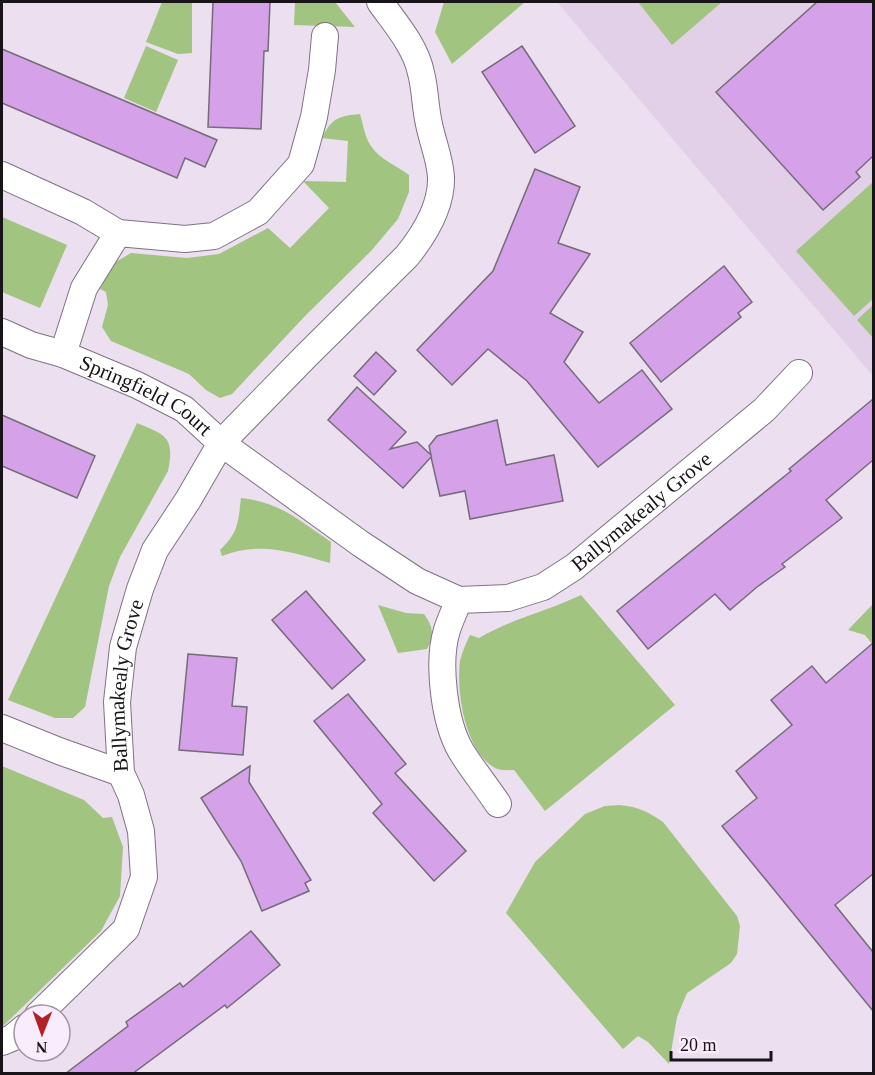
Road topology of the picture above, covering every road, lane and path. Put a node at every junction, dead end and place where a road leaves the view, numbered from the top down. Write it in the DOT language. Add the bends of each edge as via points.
graph roads {
  1 [pos="380,2"];
  2 [pos="325,36"];
  3 [pos="2,175"];
  4 [pos="118,233"];
  5 [pos="2,332"];
  6 [pos="63,354"];
  7 [pos="799,373"];
  8 [pos="221,444"];
  9 [pos="459,600"];
  10 [pos="2,728"];
  11 [pos="121,773"];
  12 [pos="498,804"];
  13 [pos="50,1003"];
  1 -- 8 [label="street, Ballymakealy Grove" via="421,71 441,178 438,200 422,239 400,264"];
  2 -- 4 [label="street" via="314,117 301,164 258,212 214,236 185,239"];
  3 -- 4 [label="street" via="83,212"];
  4 -- 6 [label="street, Springfield Court" via="84,288"];
  5 -- 6 [label="street, Springfield Court"];
  6 -- 8 [label="street, Springfield Court" via="184,409"];
  7 -- 9 [label="street, Ballymakealy Grove" via="764,410 574,567 543,587 508,598"];
  8 -- 9 [label="street, Ballymakealy Grove" via="417,581"];
  8 -- 11 [label="street, Ballymakealy Grove" via="155,550 140,589 123,647 117,702"];
  9 -- 12 [label="street" via="447,630 443,657 448,715 460,749"];
  10 -- 11 [label="street"];
  11 -- 13 [label="street, Ballymakealy Grove" via="141,831 144,877 126,929"];
}
